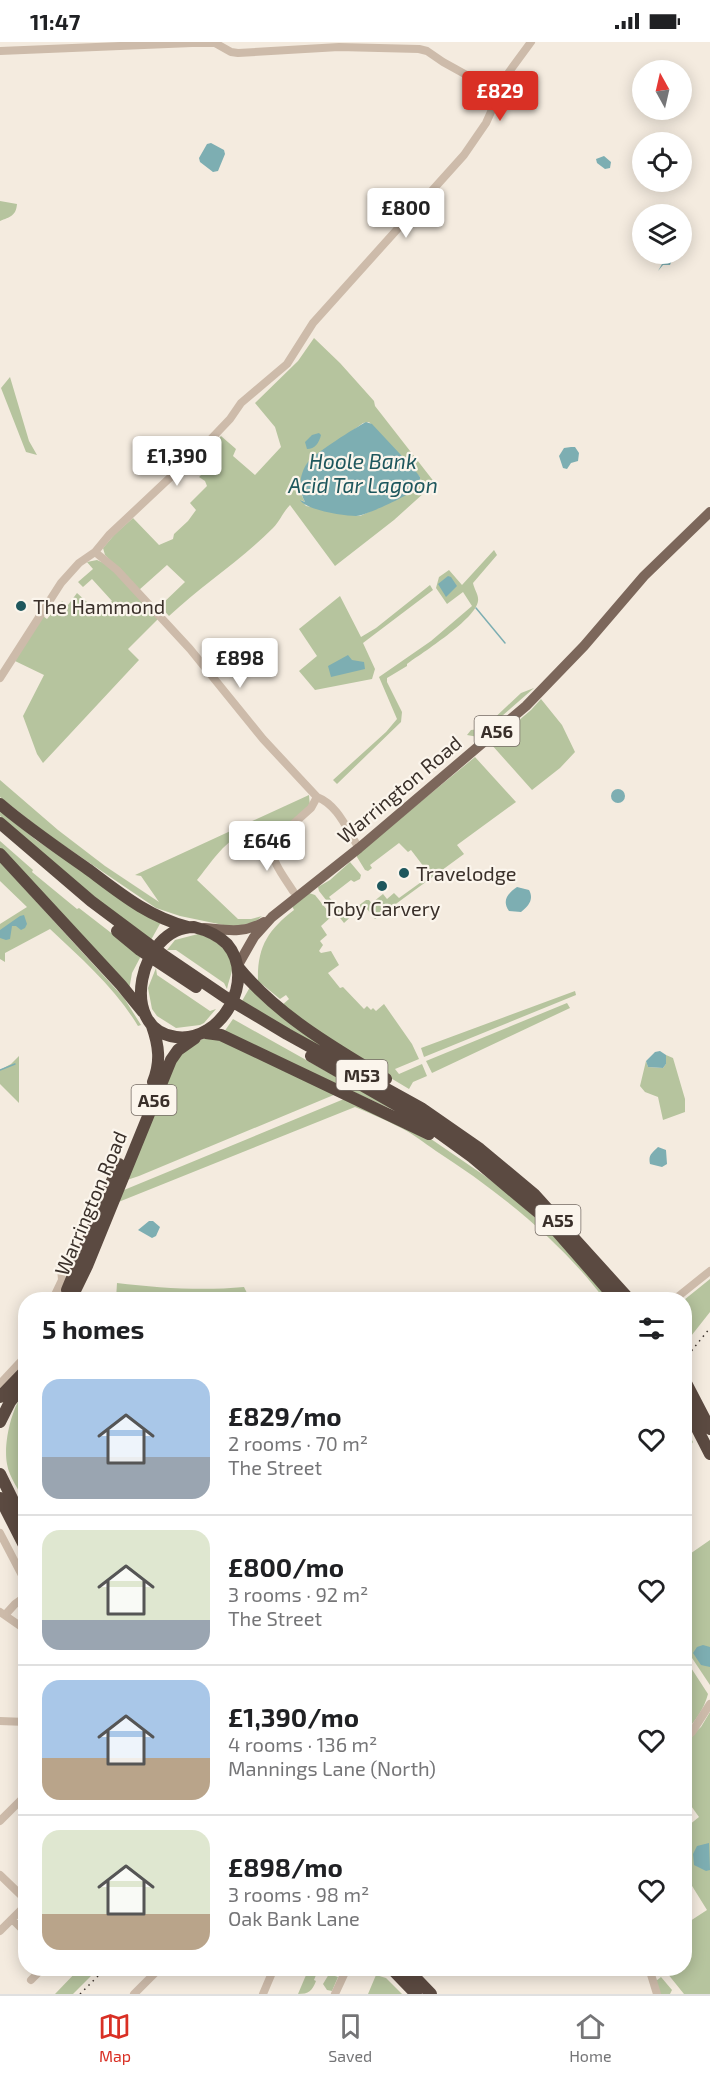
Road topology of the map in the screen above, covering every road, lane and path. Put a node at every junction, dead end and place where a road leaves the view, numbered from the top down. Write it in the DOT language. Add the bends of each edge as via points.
graph roads {
  1 [pos="531,42"];
  2 [pos="0,51"];
  3 [pos="500,93"];
  4 [pos="710,512"];
  5 [pos="95,552"];
  6 [pos="0,678"];
  7 [pos="317,797"];
  8 [pos="0,804"];
  9 [pos="0,823"];
  10 [pos="0,831"];
  11 [pos="359,848"];
  12 [pos="0,854"];
  13 [pos="292,891"];
  14 [pos="272,917"];
  15 [pos="191,927"];
  16 [pos="143,946"];
  17 [pos="238,966"];
  18 [pos="149,1021"];
  19 [pos="203,1033"];
  20 [pos="476,1153"];
  21 [pos="117,1180"];
  22 [pos="103,1215"];
  23 [pos="77,1264"];
  24 [pos="710,1271"];
  25 [pos="56,1292"];
  26 [pos="66,1292"];
  27 [pos="74,1292"];
  28 [pos="610,1292"];
  29 [pos="623,1292"];
  30 [pos="684,1292"];
  31 [pos="18,1365"];
  32 [pos="18,1378"];
  33 [pos="0,1384"];
  34 [pos="18,1392"];
  35 [pos="692,1394"];
  36 [pos="0,1397"];
  37 [pos="692,1419"];
  38 [pos="0,1422"];
  39 [pos="710,1429"];
  40 [pos="710,1454"];
  41 [pos="0,1474"];
  42 [pos="0,1498"];
  43 [pos="18,1511"];
  44 [pos="0,1533"];
  45 [pos="18,1533"];
  46 [pos="18,1568"];
  47 [pos="18,1602"];
  48 [pos="2,1613"];
  49 [pos="18,1624"];
  50 [pos="710,1704"];
  51 [pos="0,1721"];
  52 [pos="18,1722"];
  53 [pos="692,1732"];
  54 [pos="18,1803"];
  55 [pos="0,1821"];
  56 [pos="0,1875"];
  57 [pos="18,1892"];
  58 [pos="18,1913"];
  59 [pos="12,1919"];
  60 [pos="18,1925"];
  61 [pos="0,1931"];
  62 [pos="35,1976"];
  63 [pos="152,1976"];
  64 [pos="271,1976"];
  65 [pos="343,1976"];
  66 [pos="399,1976"];
  67 [pos="413,1976"];
  68 [pos="651,1976"];
  69 [pos="31,1980"];
  70 [pos="134,1994"];
  71 [pos="263,1994"];
  72 [pos="335,1994"];
  73 [pos="416,1994"];
  74 [pos="430,1994"];
  75 [pos="657,1994"];
  1 -- 3 [label="street" via="509,72"];
  2 -- 3 [label="street" via="192,43 215,43 238,53 339,46 419,49"];
  3 -- 5 [label="street" via="464,155 313,323 287,364 241,403 210,440"];
  4 -- 11 [label="main road, Warrington Road / A56" via="651,568 526,706"];
  5 -- 6 [label="street" via="61,583"];
  5 -- 7 [label="street" via="190,648 263,739"];
  7 -- 11 [label="street" via="337,812"];
  7 -- 13 [label="street" via="311,808 270,844"];
  8 -- 15 [label="highway" via="142,908 163,920"];
  9 -- 16 [label="highway, M53"];
  10 -- 16 [label="highway, M53"];
  11 -- 14 [label="main road, Warrington Road / A56"];
  12 -- 18 [label="highway" via="121,985"];
  14 -- 15 [label="main road, A56" via="240,931"];
  14 -- 17 [label="main road, Warrington Road / A56" via="254,937"];
  15 -- 17 [label="highway" via="220,938"];
  15 -- 18 [label="highway" via="174,931 162,940 147,963 141,992"];
  16 -- 20 [label="highway, M53" via="222,1000"];
  17 -- 19 [label="highway" via="234,995 225,1014"];
  17 -- 20 [label="highway" via="255,987 293,1018 463,1129"];
  18 -- 19 [label="highway" via="159,1031 174,1037"];
  18 -- 21 [label="highway, Warrington Road / A56" via="159,1050 157,1070"];
  19 -- 20 [label="highway" via="239,1042"];
  19 -- 21 [label="highway, Warrington Road / A56" via="178,1050 171,1060"];
  20 -- 28 [label="highway, A55" via="546,1219"];
  20 -- 29 [label="highway, A55" via="534,1194"];
  21 -- 22 [label="highway, Warrington Road / A56"];
  22 -- 23 [label="highway, Warrington Road / A56"];
  22 -- 27 [label="highway, Warrington Road / A56"];
  23 -- 25 [label="street" via="61,1267 62,1280"];
  23 -- 26 [label="highway, Warrington Road / A56"];
  24 -- 30 [label="street"];
  31 -- 33 [label="street"];
  32 -- 36 [label="highway"];
  34 -- 38 [label="highway"];
  35 -- 39 [label="highway"];
  37 -- 40 [label="highway"];
  41 -- 43 [label="highway"];
  42 -- 45 [label="highway"];
  44 -- 46 [label="street"];
  47 -- 48 [label="street"];
  48 -- 49 [label="street"];
  50 -- 53 [label="street"];
  51 -- 52 [label="street"];
  54 -- 55 [label="street"];
  56 -- 57 [label="street"];
  58 -- 59 [label="street"];
  59 -- 60 [label="street"];
  59 -- 61 [label="street"];
  62 -- 69 [label="street"];
  63 -- 70 [label="street"];
  64 -- 71 [label="street"];
  65 -- 72 [label="street"];
  66 -- 73 [label="highway"];
  67 -- 74 [label="highway"];
  68 -- 75 [label="street"];
}
